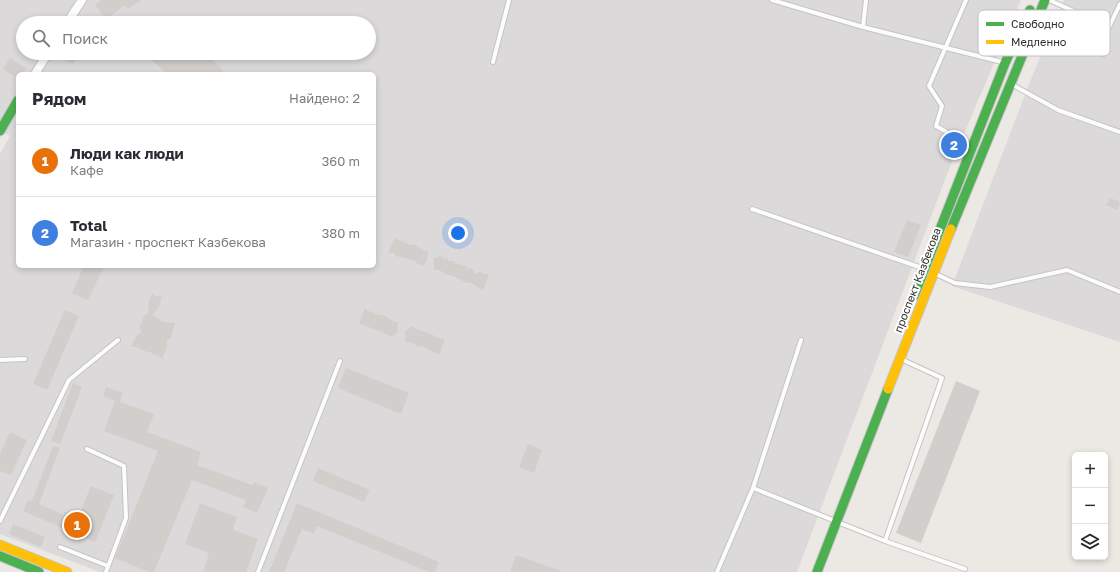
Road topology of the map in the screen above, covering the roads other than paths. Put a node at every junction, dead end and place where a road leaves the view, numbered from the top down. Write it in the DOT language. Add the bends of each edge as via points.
graph roads {
  1 [pos="82,0"];
  2 [pos="509,0"];
  3 [pos="772,0"];
  4 [pos="866,0"];
  5 [pos="966,0"];
  6 [pos="1035,0"];
  7 [pos="1045,0"];
  8 [pos="1049,0"];
  9 [pos="1120,4"];
  10 [pos="1030,10"];
  11 [pos="1040,10"];
  12 [pos="1071,10"];
  13 [pos="72,16"];
  14 [pos="1110,25"];
  15 [pos="863,27"];
  16 [pos="945,48"];
  17 [pos="1008,56"];
  18 [pos="1022,56"];
  19 [pos="44,60"];
  20 [pos="493,62"];
  21 [pos="1005,63"];
  22 [pos="1018,65"];
  23 [pos="36,72"];
  24 [pos="1011,84"];
  25 [pos="16,103"];
  26 [pos="0,131"];
  27 [pos="1120,132"];
  28 [pos="973,147"];
  29 [pos="752,209"];
  30 [pos="924,269"];
  31 [pos="933,273"];
  32 [pos="1120,292"];
  33 [pos="911,304"];
  34 [pos="118,340"];
  35 [pos="801,340"];
  36 [pos="25,359"];
  37 [pos="899,359"];
  38 [pos="0,360"];
  39 [pos="340,361"];
  40 [pos="87,449"];
  41 [pos="754,488"];
  42 [pos="830,519"];
  43 [pos="0,521"];
  44 [pos="885,541"];
  45 [pos="0,544"];
  46 [pos="60,547"];
  47 [pos="815,552"];
  48 [pos="0,556"];
  49 [pos="108,566"];
  50 [pos="965,569"];
  51 [pos="39,572"];
  52 [pos="67,572"];
  53 [pos="106,572"];
  54 [pos="258,572"];
  55 [pos="717,572"];
  56 [pos="808,572"];
  57 [pos="817,572"];
  1 -- 13 [label="street"];
  2 -- 20 [label="lane"];
  3 -- 15 [label="lane"];
  4 -- 15 [label="lane"];
  5 -- 16 [label="lane"];
  6 -- 10 [label="main road, проспект Казбекова"];
  7 -- 11 [label="main road, проспект Казбекова"];
  8 -- 12 [label="lane"];
  9 -- 14 [label="lane"];
  15 -- 16 [label="lane"];
  16 -- 21 [label="lane"];
  16 -- 28 [label="lane" via="929,86 942,106 936,126"];
  17 -- 21 [label="main road, проспект Казбекова"];
  18 -- 22 [label="main road, проспект Казбекова"];
  19 -- 23 [label="street"];
  21 -- 22 [label="lane"];
  21 -- 28 [label="main road, проспект Казбекова"];
  22 -- 24 [label="main road, проспект Казбекова"];
  24 -- 27 [label="lane" via="1058,110"];
  24 -- 31 [label="main road, проспект Казбекова"];
  25 -- 26 [label="main road"];
  28 -- 30 [label="main road, проспект Казбекова"];
  29 -- 30 [label="lane"];
  30 -- 31 [label="lane"];
  30 -- 33 [label="main road, проспект Казбекова"];
  31 -- 32 [label="lane" via="955,283 990,288 1067,270"];
  31 -- 37 [label="main road, проспект Казбекова"];
  34 -- 43 [label="lane" via="69,380"];
  35 -- 41 [label="lane"];
  36 -- 38 [label="lane"];
  37 -- 42 [label="main road, проспект Казбекова"];
  37 -- 44 [label="lane" via="942,378"];
  39 -- 54 [label="lane"];
  40 -- 49 [label="lane" via="124,466 126,518"];
  41 -- 42 [label="lane"];
  41 -- 55 [label="lane"];
  42 -- 44 [label="lane"];
  42 -- 57 [label="main road, проспект Казбекова"];
  44 -- 50 [label="lane"];
  45 -- 52 [label="main road"];
  46 -- 49 [label="lane"];
  47 -- 56 [label="main road"];
  48 -- 51 [label="main road"];
  49 -- 53 [label="lane"];
}
